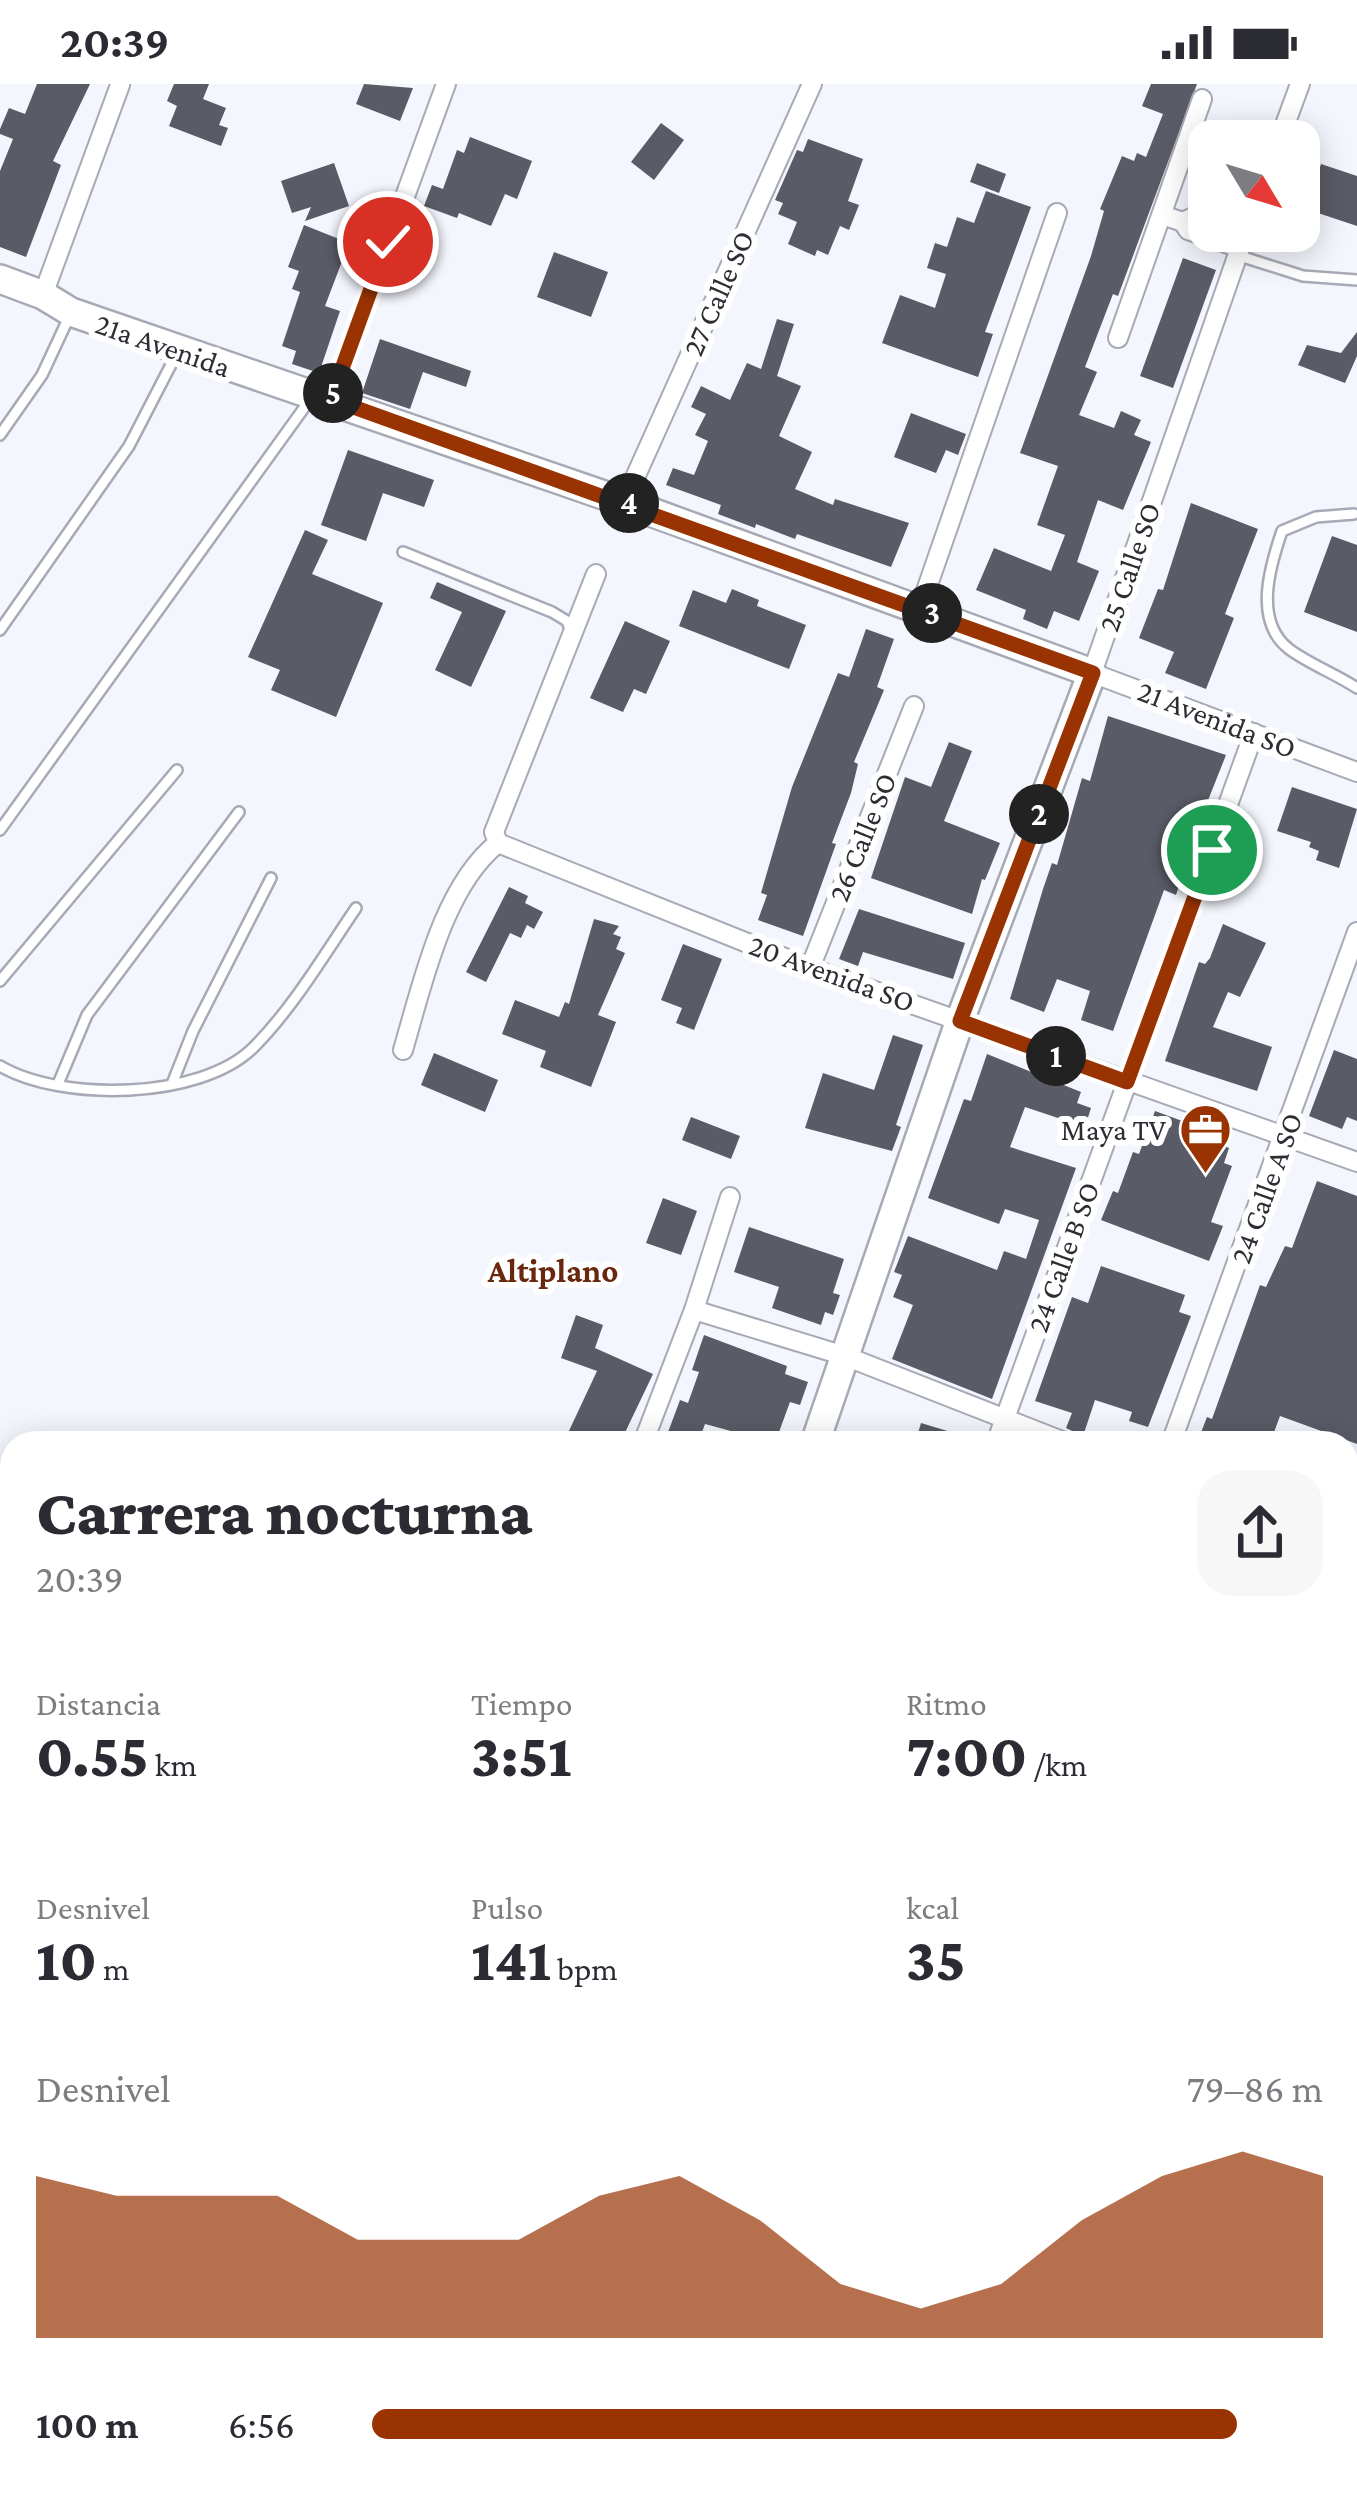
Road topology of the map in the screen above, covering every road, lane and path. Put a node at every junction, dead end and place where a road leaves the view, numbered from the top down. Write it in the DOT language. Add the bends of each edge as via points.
graph roads {
  1 [pos="446,84"];
  2 [pos="812,84"];
  3 [pos="1300,84"];
  4 [pos="121,85"];
  5 [pos="1202,100"];
  6 [pos="1287,120"];
  7 [pos="1057,213"];
  8 [pos="1162,214"];
  9 [pos="1188,220"];
  10 [pos="1183,222"];
  11 [pos="1188,230"];
  12 [pos="1236,252"];
  13 [pos="1261,252"];
  14 [pos="0,279"];
  15 [pos="1357,280"];
  16 [pos="43,295"];
  17 [pos="71,313"];
  18 [pos="1118,338"];
  19 [pos="178,350"];
  20 [pos="322,398"];
  21 [pos="0,435"];
  22 [pos="624,502"];
  23 [pos="1354,514"];
  24 [pos="403,552"];
  25 [pos="596,574"];
  26 [pos="920,608"];
  27 [pos="0,630"];
  28 [pos="573,637"];
  29 [pos="1093,673"];
  30 [pos="1357,688"];
  31 [pos="914,706"];
  32 [pos="1254,734"];
  33 [pos="177,770"];
  34 [pos="1357,772"];
  35 [pos="239,812"];
  36 [pos="0,830"];
  37 [pos="506,846"];
  38 [pos="271,878"];
  39 [pos="356,908"];
  40 [pos="1357,932"];
  41 [pos="810,968"];
  42 [pos="0,981"];
  43 [pos="960,1021"];
  44 [pos="404,1050"];
  45 [pos="0,1066"];
  46 [pos="1127,1082"];
  47 [pos="58,1084"];
  48 [pos="172,1084"];
  49 [pos="1286,1138"];
  50 [pos="1357,1162"];
  51 [pos="730,1197"];
  52 [pos="694,1310"];
  53 [pos="845,1356"];
  54 [pos="1004,1420"];
  55 [pos="648,1431"];
  56 [pos="819,1431"];
  57 [pos="1000,1431"];
  58 [pos="1034,1431"];
  59 [pos="1176,1431"];
  1 -- 20 [label="street"];
  2 -- 22 [label="street, 27 Calle SO"];
  3 -- 6 [label="street"];
  4 -- 16 [label="street"];
  5 -- 8 [label="street"];
  7 -- 26 [label="street"];
  8 -- 10 [label="street"];
  8 -- 18 [label="street"];
  9 -- 10 [label="street"];
  10 -- 11 [label="street"];
  12 -- 29 [label="street, 25 Calle SO"];
  13 -- 15 [label="lane" via="1303,276"];
  14 -- 16 [label="street, 21a Avenida"];
  16 -- 17 [label="street, 21a Avenida"];
  17 -- 19 [label="street, 21a Avenida"];
  17 -- 21 [label="lane" via="42,375"];
  19 -- 20 [label="street, 21a Avenida"];
  19 -- 27 [label="lane" via="129,446"];
  20 -- 22 [label="street, 21 Avenida SO"];
  20 -- 36 [label="lane"];
  22 -- 26 [label="street, 21 Avenida SO"];
  23 -- 30 [label="lane" via="1282,531 1266,576 1273,631"];
  24 -- 28 [label="lane" via="552,612"];
  25 -- 28 [label="street"];
  26 -- 29 [label="street, 21 Avenida SO"];
  28 -- 37 [label="street" via="494,832"];
  29 -- 32 [label="street, 21 Avenida SO"];
  29 -- 43 [label="street, 25 Calle SO"];
  31 -- 41 [label="street, 26 Calle SO"];
  32 -- 34 [label="street, 21 Avenida SO"];
  32 -- 46 [label="street, 24 Calle B SO"];
  33 -- 42 [label="lane"];
  35 -- 47 [label="lane" via="86,1015"];
  37 -- 41 [label="street, 20 Avenida SO"];
  37 -- 44 [label="street" via="466,881 434,949"];
  38 -- 48 [label="lane"];
  39 -- 48 [label="lane" via="250,1051"];
  40 -- 49 [label="street, 24 Calle A SO"];
  41 -- 43 [label="street, 20 Avenida SO"];
  43 -- 46 [label="street, 20 Avenida SO"];
  43 -- 53 [label="street, 25 Calle SO"];
  45 -- 47 [label="lane"];
  46 -- 49 [label="street, 20 Avenida SO"];
  46 -- 54 [label="street, 24 Calle B SO"];
  47 -- 48 [label="lane" via="124,1092"];
  49 -- 50 [label="street, 20 Avenida SO"];
  49 -- 59 [label="street, 24 Calle A SO"];
  51 -- 52 [label="street"];
  52 -- 53 [label="street"];
  52 -- 55 [label="street"];
  53 -- 54 [label="street"];
  53 -- 56 [label="street, 25 Calle SO"];
  54 -- 57 [label="street, 24 Calle B SO"];
  54 -- 58 [label="street"];
}
